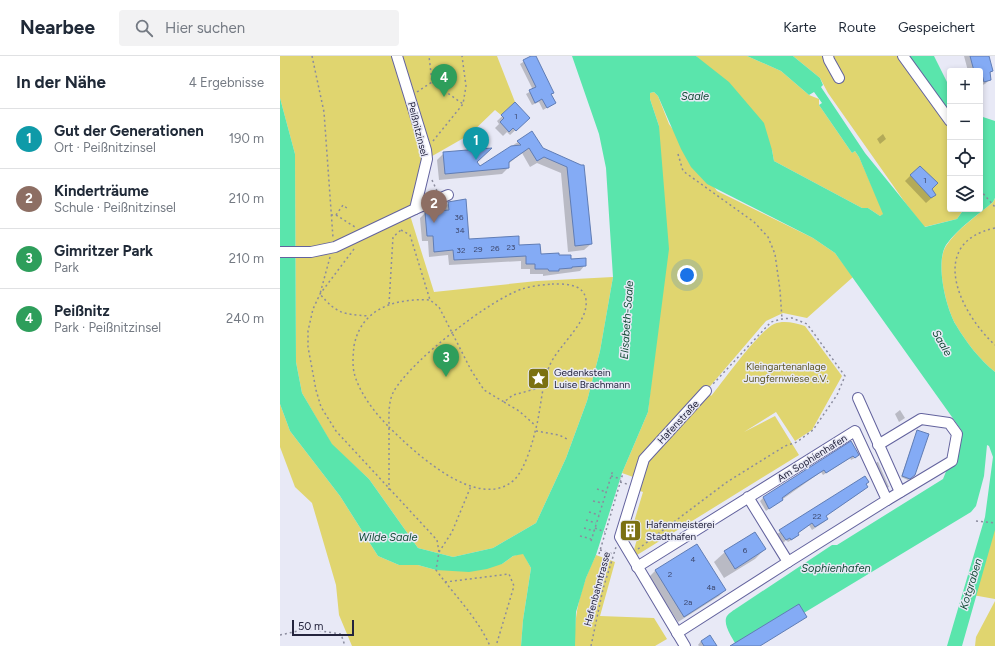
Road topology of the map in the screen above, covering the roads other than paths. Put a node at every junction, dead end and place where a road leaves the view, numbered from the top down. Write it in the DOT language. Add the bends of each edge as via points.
graph roads {
  1 [pos="397,56"];
  2 [pos="828,56"];
  3 [pos="903,56"];
  4 [pos="839,78"];
  5 [pos="947,117"];
  6 [pos="444,197"];
  7 [pos="415,209"];
  8 [pos="280,252"];
  9 [pos="706,391"];
  10 [pos="858,398"];
  11 [pos="868,422"];
  12 [pos="855,431"];
  13 [pos="878,445"];
  14 [pos="900,492"];
  15 [pos="748,497"];
  16 [pos="886,500"];
  17 [pos="788,562"];
  18 [pos="637,567"];
  19 [pos="677,633"];
  20 [pos="685,646"];
  1 -- 7 [label="street, Peißnitzinsel" via="426,154"];
  2 -- 4 [label="street"];
  3 -- 5 [label="street"];
  6 -- 7 [label="street"];
  7 -- 8 [label="street" via="334,247 311,252"];
  9 -- 18 [label="street, Hafenstraße" via="644,459 620,537"];
  10 -- 11 [label="street"];
  11 -- 12 [label="street"];
  11 -- 13 [label="street"];
  12 -- 15 [label="street, Am Sophienhafen"];
  12 -- 16 [label="street, Am Sophienhafen"];
  13 -- 14 [label="street"];
  13 -- 14 [label="street" via="921,419 949,423 957,434 952,461"];
  14 -- 16 [label="street"];
  15 -- 17 [label="street"];
  15 -- 18 [label="street, Am Sophienhafen"];
  16 -- 17 [label="street"];
  17 -- 19 [label="street"];
  18 -- 19 [label="street"];
  19 -- 20 [label="street"];
}
